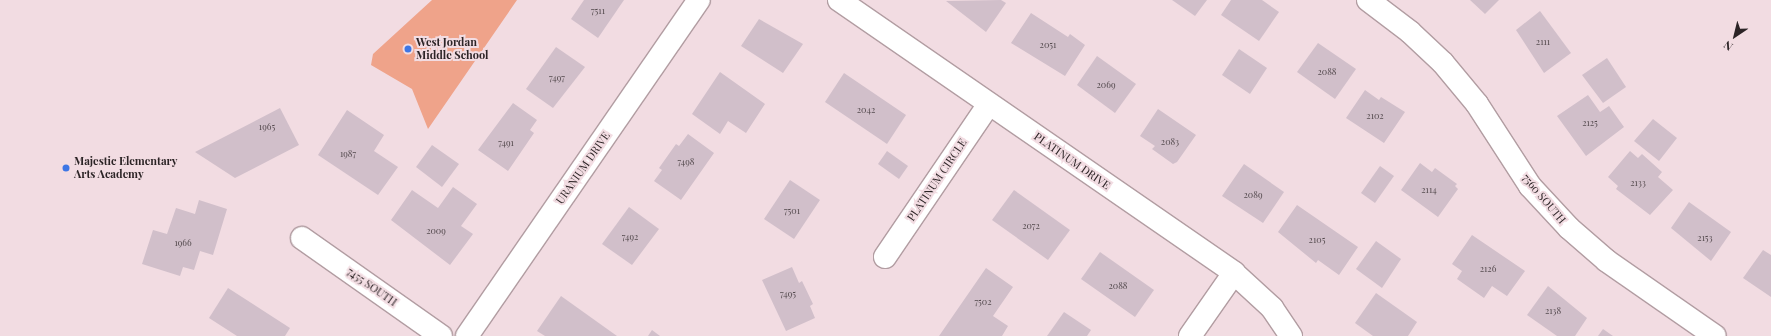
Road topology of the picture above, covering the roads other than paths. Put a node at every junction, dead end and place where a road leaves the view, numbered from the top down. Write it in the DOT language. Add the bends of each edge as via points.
graph roads {
  1 [pos="699,0"];
  2 [pos="839,0"];
  3 [pos="1368,0"];
  4 [pos="989,104"];
  5 [pos="302,238"];
  6 [pos="886,256"];
  7 [pos="1234,273"];
  8 [pos="441,336"];
  9 [pos="467,336"];
  10 [pos="1190,336"];
  11 [pos="1291,336"];
  12 [pos="1715,336"];
  1 -- 9 [label="street, URANIUM DRIVE"];
  2 -- 4 [label="street, PLATINUM DRIVE"];
  3 -- 12 [label="street, 7560 SOUTH" via="1410,32 1443,63 1477,104 1530,186 1569,228 1607,261"];
  4 -- 6 [label="street, PLATINUM CIRCLE"];
  4 -- 7 [label="street, PLATINUM DRIVE"];
  5 -- 8 [label="street, 7455 SOUTH"];
  7 -- 10 [label="street"];
  7 -- 11 [label="street, PLATINUM DRIVE" via="1272,308"];
}
